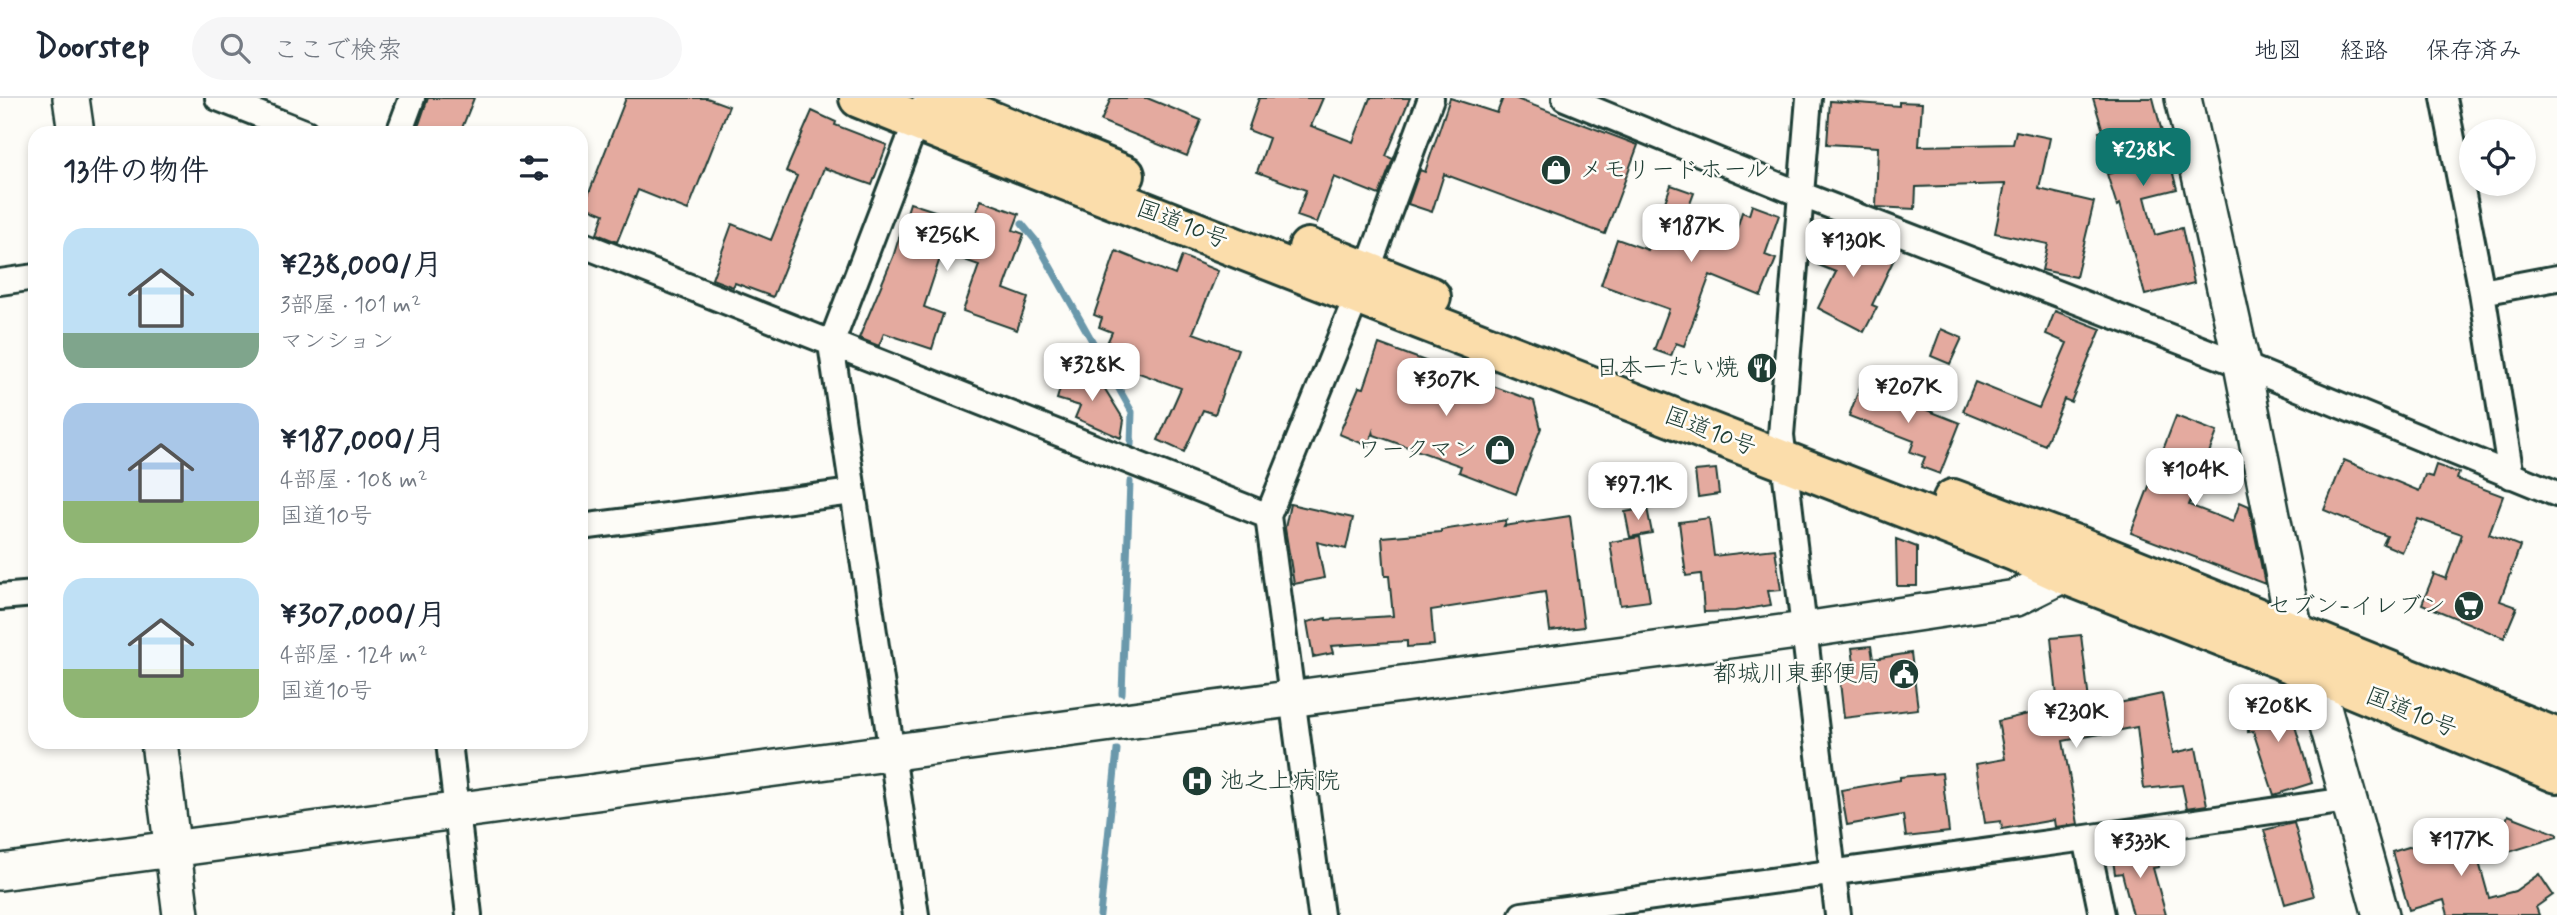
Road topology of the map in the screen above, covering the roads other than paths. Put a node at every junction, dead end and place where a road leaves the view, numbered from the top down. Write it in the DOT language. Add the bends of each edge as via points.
graph roads {
  1 [pos="71,98"];
  2 [pos="218,98"];
  3 [pos="411,98"];
  4 [pos="859,98"];
  5 [pos="1431,98"];
  6 [pos="1564,98"];
  7 [pos="1809,98"];
  8 [pos="2183,98"];
  9 [pos="2444,98"];
  10 [pos="925,106"];
  11 [pos="75,126"];
  12 [pos="288,126"];
  13 [pos="401,126"];
  14 [pos="1800,194"];
  15 [pos="588,246"];
  16 [pos="28,278"];
  17 [pos="2557,278"];
  18 [pos="0,282"];
  19 [pos="1361,284"];
  20 [pos="2483,292"];
  21 [pos="831,344"];
  22 [pos="2242,365"];
  23 [pos="1781,447"];
  24 [pos="2511,477"];
  25 [pos="853,492"];
  26 [pos="2557,494"];
  27 [pos="1268,516"];
  28 [pos="588,526"];
  29 [pos="2070,560"];
  30 [pos="28,595"];
  31 [pos="0,597"];
  32 [pos="1804,631"];
  33 [pos="2295,632"];
  34 [pos="2313,672"];
  35 [pos="1293,697"];
  36 [pos="2557,738"];
  37 [pos="160,749"];
  38 [pos="450,749"];
  39 [pos="891,754"];
  40 [pos="2557,773"];
  41 [pos="2347,800"];
  42 [pos="456,812"];
  43 [pos="2086,838"];
  44 [pos="174,847"];
  45 [pos="0,872"];
  46 [pos="1833,873"];
  47 [pos="1571,912"];
  48 [pos="181,915"];
  49 [pos="469,915"];
  50 [pos="916,915"];
  51 [pos="1321,915"];
  52 [pos="1522,915"];
  53 [pos="1838,915"];
  54 [pos="2102,915"];
  55 [pos="2381,915"];
  1 -- 11 [label="street"];
  2 -- 12 [label="street"];
  3 -- 13 [label="street"];
  4 -- 10 [label="highway, 国道10号"];
  5 -- 19 [label="street"];
  6 -- 14 [label="street"];
  7 -- 14 [label="street"];
  8 -- 22 [label="street"];
  9 -- 20 [label="street"];
  10 -- 19 [label="highway, 国道10号" via="1233,244"];
  10 -- 21 [label="street"];
  14 -- 22 [label="street"];
  14 -- 23 [label="street"];
  15 -- 21 [label="street"];
  16 -- 18 [label="street"];
  17 -- 20 [label="street"];
  19 -- 23 [label="highway, 国道10号"];
  19 -- 27 [label="street"];
  20 -- 24 [label="street"];
  21 -- 25 [label="street"];
  21 -- 27 [label="street"];
  22 -- 24 [label="street"];
  22 -- 33 [label="street"];
  23 -- 29 [label="highway, 国道10号" via="2014,551"];
  23 -- 32 [label="street"];
  24 -- 26 [label="street"];
  25 -- 28 [label="street"];
  25 -- 39 [label="street"];
  27 -- 35 [label="street"];
  29 -- 32 [label="street" via="2017,598"];
  29 -- 33 [label="highway, 国道10号"];
  29 -- 34 [label="highway, 国道10号"];
  30 -- 31 [label="street"];
  32 -- 35 [label="street"];
  32 -- 46 [label="street"];
  33 -- 34 [label="street"];
  33 -- 36 [label="highway, 国道10号"];
  34 -- 40 [label="highway, 国道10号"];
  34 -- 41 [label="street"];
  35 -- 39 [label="street"];
  35 -- 51 [label="street"];
  37 -- 44 [label="street"];
  38 -- 42 [label="street"];
  39 -- 42 [label="street"];
  39 -- 50 [label="street"];
  41 -- 43 [label="street"];
  41 -- 55 [label="street"];
  42 -- 44 [label="street"];
  42 -- 49 [label="street"];
  43 -- 46 [label="street"];
  43 -- 54 [label="street"];
  44 -- 45 [label="street"];
  44 -- 48 [label="street"];
  46 -- 47 [label="street"];
  46 -- 53 [label="street"];
  47 -- 52 [label="street"];
}
